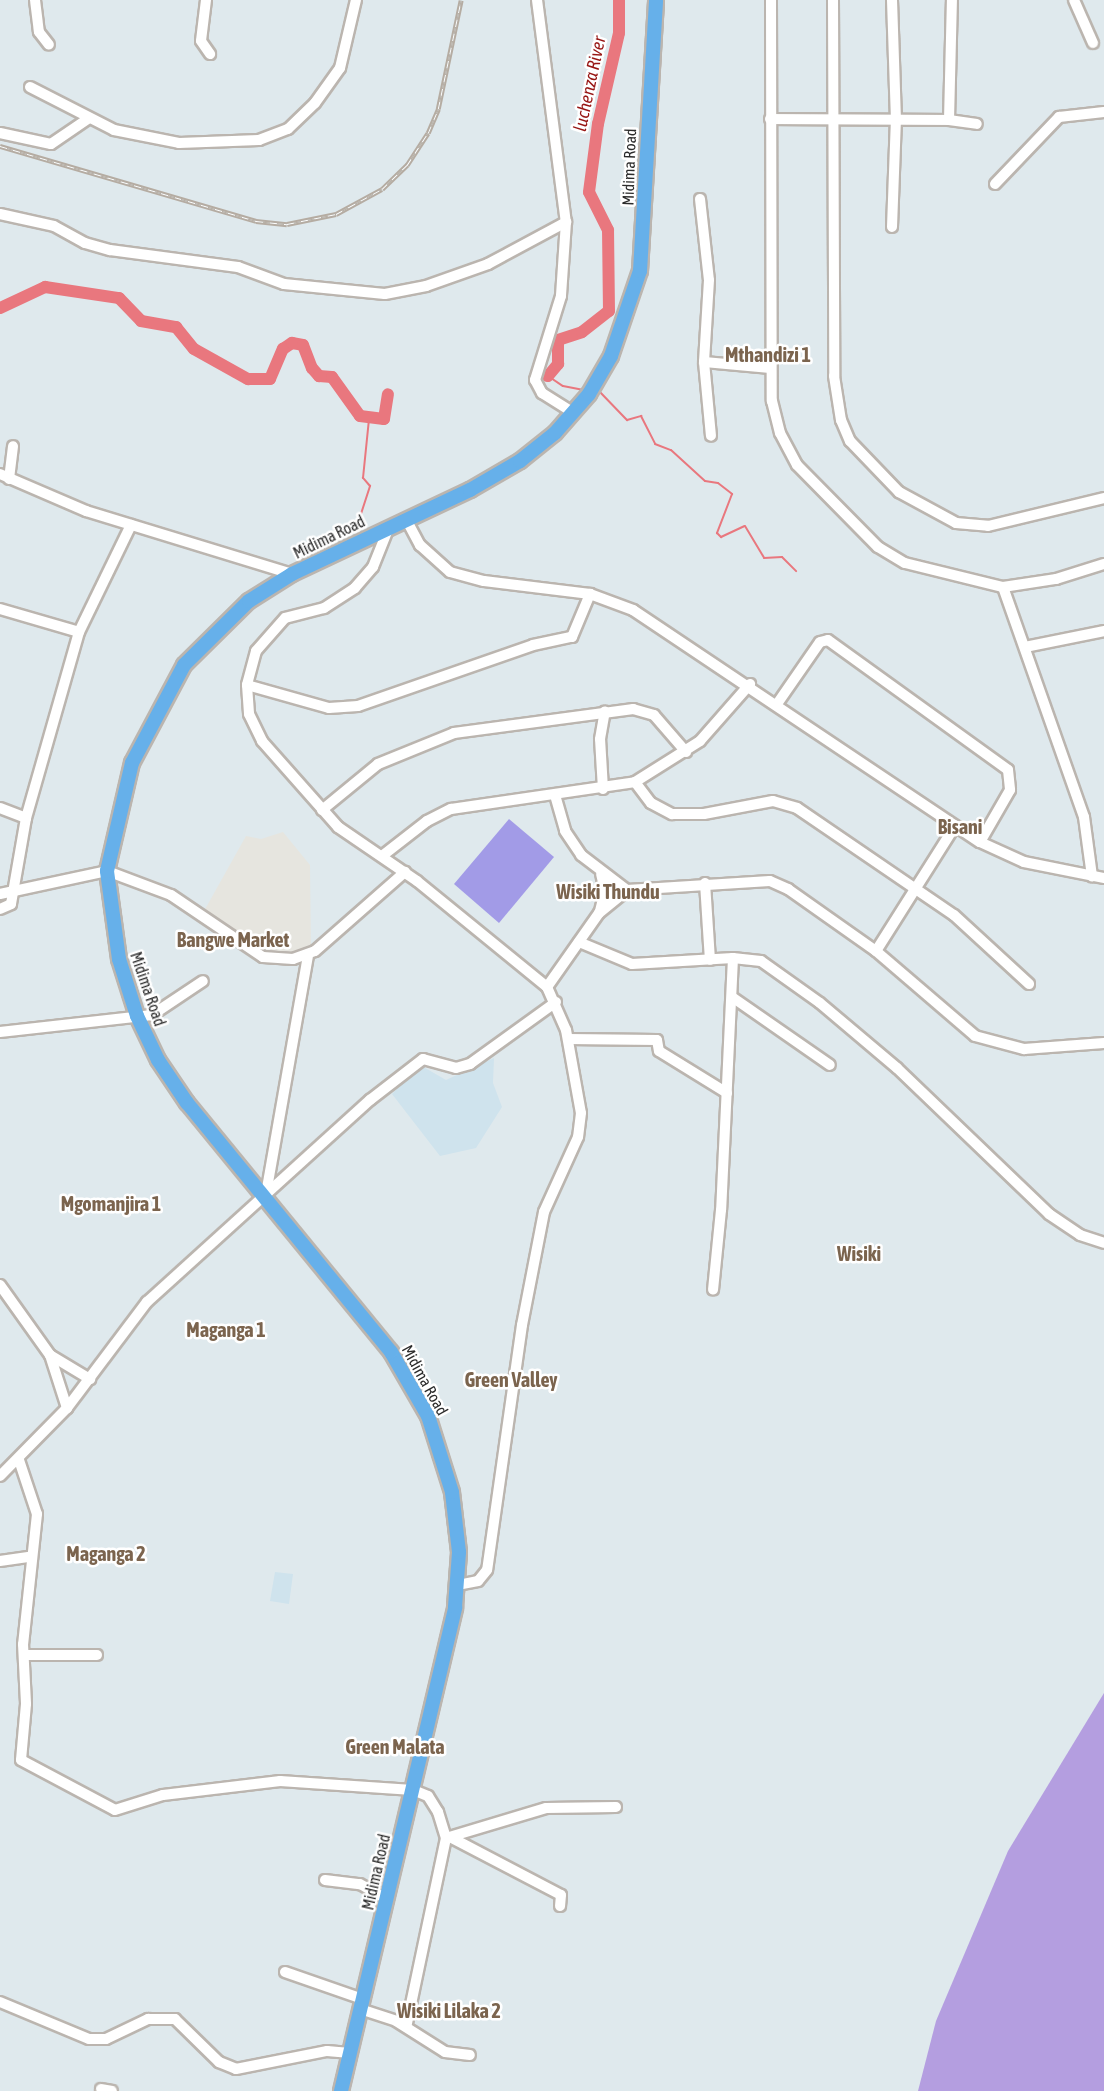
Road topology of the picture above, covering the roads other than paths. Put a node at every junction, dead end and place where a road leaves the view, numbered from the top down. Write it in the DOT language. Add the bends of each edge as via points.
graph roads {
  1 [pos="35,0"];
  2 [pos="206,0"];
  3 [pos="356,0"];
  4 [pos="537,0"];
  5 [pos="656,0"];
  6 [pos="771,0"];
  7 [pos="833,0"];
  8 [pos="892,0"];
  9 [pos="952,0"];
  10 [pos="1074,0"];
  11 [pos="1093,43"];
  12 [pos="49,45"];
  13 [pos="210,54"];
  14 [pos="30,87"];
  15 [pos="1104,112"];
  16 [pos="89,118"];
  17 [pos="834,118"];
  18 [pos="896,118"];
  19 [pos="770,119"];
  20 [pos="949,120"];
  21 [pos="977,124"];
  22 [pos="0,133"];
  23 [pos="995,184"];
  24 [pos="700,199"];
  25 [pos="0,214"];
  26 [pos="566,222"];
  27 [pos="892,227"];
  28 [pos="704,362"];
  29 [pos="771,368"];
  30 [pos="574,413"];
  31 [pos="711,436"];
  32 [pos="14,446"];
  33 [pos="5,477"];
  34 [pos="1104,498"];
  35 [pos="406,519"];
  36 [pos="131,525"];
  37 [pos="389,527"];
  38 [pos="1104,564"];
  39 [pos="292,574"];
  40 [pos="1003,587"];
  41 [pos="590,594"];
  42 [pos="0,609"];
  43 [pos="1104,631"];
  44 [pos="79,632"];
  45 [pos="1025,647"];
  46 [pos="750,684"];
  47 [pos="247,685"];
  48 [pos="777,704"];
  49 [pos="605,711"];
  50 [pos="687,752"];
  51 [pos="636,782"];
  52 [pos="603,789"];
  53 [pos="555,795"];
  54 [pos="0,808"];
  55 [pos="322,810"];
  56 [pos="26,818"];
  57 [pos="955,826"];
  58 [pos="980,842"];
  59 [pos="382,856"];
  60 [pos="108,871"];
  61 [pos="405,872"];
  62 [pos="601,874"];
  63 [pos="1092,876"];
  64 [pos="1104,878"];
  65 [pos="705,883"];
  66 [pos="627,890"];
  67 [pos="916,890"];
  68 [pos="12,891"];
  69 [pos="0,894"];
  70 [pos="0,909"];
  71 [pos="599,913"];
  72 [pos="579,942"];
  73 [pos="876,951"];
  74 [pos="308,957"];
  75 [pos="732,958"];
  76 [pos="710,960"];
  77 [pos="203,981"];
  78 [pos="1029,984"];
  79 [pos="547,987"];
  80 [pos="732,997"];
  81 [pos="556,1002"];
  82 [pos="137,1016"];
  83 [pos="0,1032"];
  84 [pos="568,1039"];
  85 [pos="1104,1042"];
  86 [pos="830,1065"];
  87 [pos="727,1093"];
  88 [pos="265,1195"];
  89 [pos="1104,1243"];
  90 [pos="0,1285"];
  91 [pos="713,1290"];
  92 [pos="50,1355"];
  93 [pos="90,1379"];
  94 [pos="67,1408"];
  95 [pos="20,1460"];
  96 [pos="0,1476"];
  97 [pos="30,1557"];
  98 [pos="0,1561"];
  99 [pos="458,1586"];
  100 [pos="24,1655"];
  101 [pos="97,1655"];
  102 [pos="413,1790"];
  103 [pos="616,1807"];
  104 [pos="448,1838"];
  105 [pos="325,1880"];
  106 [pos="387,1899"];
  107 [pos="560,1906"];
  108 [pos="285,1972"];
  109 [pos="0,2002"];
  110 [pos="361,2004"];
  111 [pos="406,2027"];
  112 [pos="350,2052"];
  113 [pos="470,2055"];
  114 [pos="340,2091"];
  1 -- 12 [label="street" via="39,32"];
  2 -- 13 [label="street" via="201,41"];
  3 -- 16 [label="street" via="340,68 315,103 288,129 259,140 188,143 114,130"];
  4 -- 26 [label="street"];
  5 -- 30 [label="main road, Midima Road" via="640,271 611,356"];
  6 -- 19 [label="street"];
  7 -- 17 [label="street"];
  8 -- 18 [label="street"];
  9 -- 20 [label="street"];
  10 -- 11 [label="street"];
  14 -- 16 [label="street"];
  15 -- 23 [label="street" via="1059,117"];
  16 -- 22 [label="street" via="51,144"];
  17 -- 18 [label="street"];
  17 -- 19 [label="street"];
  17 -- 34 [label="street" via="834,376 841,420 850,441 899,492 964,525 988,526"];
  18 -- 20 [label="street"];
  18 -- 27 [label="street"];
  19 -- 29 [label="street"];
  20 -- 21 [label="street"];
  24 -- 28 [label="street" via="709,295"];
  25 -- 26 [label="street" via="54,226 85,243 110,250 238,267 284,284 385,294 426,286 488,264"];
  26 -- 30 [label="street" via="561,296 535,380 542,393"];
  28 -- 29 [label="street"];
  28 -- 31 [label="street"];
  29 -- 40 [label="street" via="775,418 797,465 878,547 905,563"];
  30 -- 35 [label="main road, Midima Road" via="520,461"];
  32 -- 33 [label="street"];
  33 -- 36 [label="street" via="59,502"];
  35 -- 37 [label="main road, Midima Road"];
  35 -- 41 [label="street" via="420,545 450,572 484,581"];
  36 -- 39 [label="street"];
  36 -- 44 [label="street"];
  37 -- 39 [label="main road, Midima Road"];
  37 -- 47 [label="street" via="376,562 355,588 324,608 285,618 256,651"];
  38 -- 40 [label="street" via="1056,579"];
  39 -- 60 [label="main road, Midima Road" via="249,601 184,665 132,763"];
  40 -- 45 [label="street"];
  41 -- 46 [label="street" via="642,615"];
  41 -- 47 [label="street" via="572,637 533,645 358,706 329,708"];
  42 -- 44 [label="street"];
  43 -- 45 [label="street"];
  44 -- 56 [label="street"];
  45 -- 63 [label="street" via="1084,817"];
  46 -- 48 [label="street"];
  46 -- 50 [label="street"];
  47 -- 55 [label="street" via="249,714 262,741"];
  48 -- 57 [label="street"];
  48 -- 58 [label="street" via="820,642 828,640 1008,770 1010,789"];
  49 -- 50 [label="street" via="633,709 654,715"];
  49 -- 52 [label="street" via="600,739"];
  49 -- 55 [label="street" via="427,741 378,764"];
  50 -- 51 [label="street"];
  51 -- 52 [label="street"];
  51 -- 67 [label="street" via="651,803 672,814 704,814 764,802 789,804"];
  52 -- 53 [label="street"];
  53 -- 59 [label="street" via="496,799 452,809 428,821"];
  53 -- 62 [label="street" via="572,843"];
  54 -- 56 [label="street"];
  55 -- 59 [label="street" via="350,836"];
  56 -- 68 [label="street"];
  57 -- 58 [label="street"];
  57 -- 67 [label="street"];
  58 -- 63 [label="street" via="1024,862"];
  59 -- 61 [label="street"];
  60 -- 68 [label="street"];
  60 -- 74 [label="street" via="171,895 263,957"];
  60 -- 82 [label="main road, Midima Road" via="119,959"];
  61 -- 74 [label="street"];
  61 -- 79 [label="street"];
  62 -- 66 [label="street"];
  62 -- 71 [label="street" via="605,891"];
  63 -- 64 [label="street"];
  65 -- 66 [label="street"];
  65 -- 73 [label="street" via="759,880 779,884"];
  65 -- 76 [label="street"];
  66 -- 71 [label="street"];
  67 -- 73 [label="street"];
  67 -- 78 [label="street" via="954,915"];
  68 -- 69 [label="street"];
  68 -- 70 [label="street" via="11,904"];
  71 -- 72 [label="street"];
  72 -- 76 [label="street" via="632,964"];
  72 -- 79 [label="street"];
  73 -- 85 [label="street" via="975,1036 1024,1049"];
  74 -- 88 [label="street"];
  75 -- 76 [label="street"];
  75 -- 80 [label="street"];
  75 -- 89 [label="street" via="761,961 820,1003 897,1068 1049,1214 1080,1235"];
  77 -- 82 [label="street" via="162,1012"];
  79 -- 81 [label="street"];
  80 -- 86 [label="street"];
  80 -- 87 [label="street"];
  81 -- 84 [label="street"];
  81 -- 88 [label="street" via="465,1067 431,1058 419,1060"];
  82 -- 83 [label="street"];
  82 -- 88 [label="main road, Midima Road" via="187,1103"];
  84 -- 87 [label="street" via="657,1040 659,1052"];
  84 -- 99 [label="street" via="581,1113 578,1137 544,1212 522,1325 487,1570 478,1581"];
  87 -- 91 [label="street"];
  88 -- 93 [label="street" via="147,1302"];
  88 -- 99 [label="main road, Midima Road" via="380,1336 420,1397 452,1492 458,1532"];
  90 -- 92 [label="street"];
  92 -- 93 [label="street"];
  92 -- 94 [label="street"];
  93 -- 94 [label="street"];
  94 -- 95 [label="street"];
  95 -- 96 [label="street"];
  95 -- 97 [label="street" via="36,1506"];
  97 -- 98 [label="street"];
  97 -- 100 [label="street" via="32,1589"];
  99 -- 102 [label="main road, Midima Road"];
  100 -- 101 [label="street"];
  100 -- 102 [label="street" via="21,1760 106,1809 121,1810 163,1795 280,1781"];
  102 -- 104 [label="street" via="431,1799"];
  102 -- 106 [label="main road, Midima Road"];
  103 -- 104 [label="street" via="546,1808"];
  104 -- 107 [label="street" via="561,1895"];
  104 -- 111 [label="street"];
  105 -- 106 [label="street" via="360,1884"];
  106 -- 110 [label="main road, Midima Road"];
  108 -- 110 [label="street" via="315,1980 324,1990"];
  109 -- 112 [label="street" via="89,2039 106,2039 148,2019 175,2019 219,2062 236,2069 327,2051"];
  110 -- 111 [label="street"];
  110 -- 112 [label="main road, Midima Road"];
  111 -- 113 [label="street" via="445,2052"];
  112 -- 114 [label="main road, Midima Road"];
}
